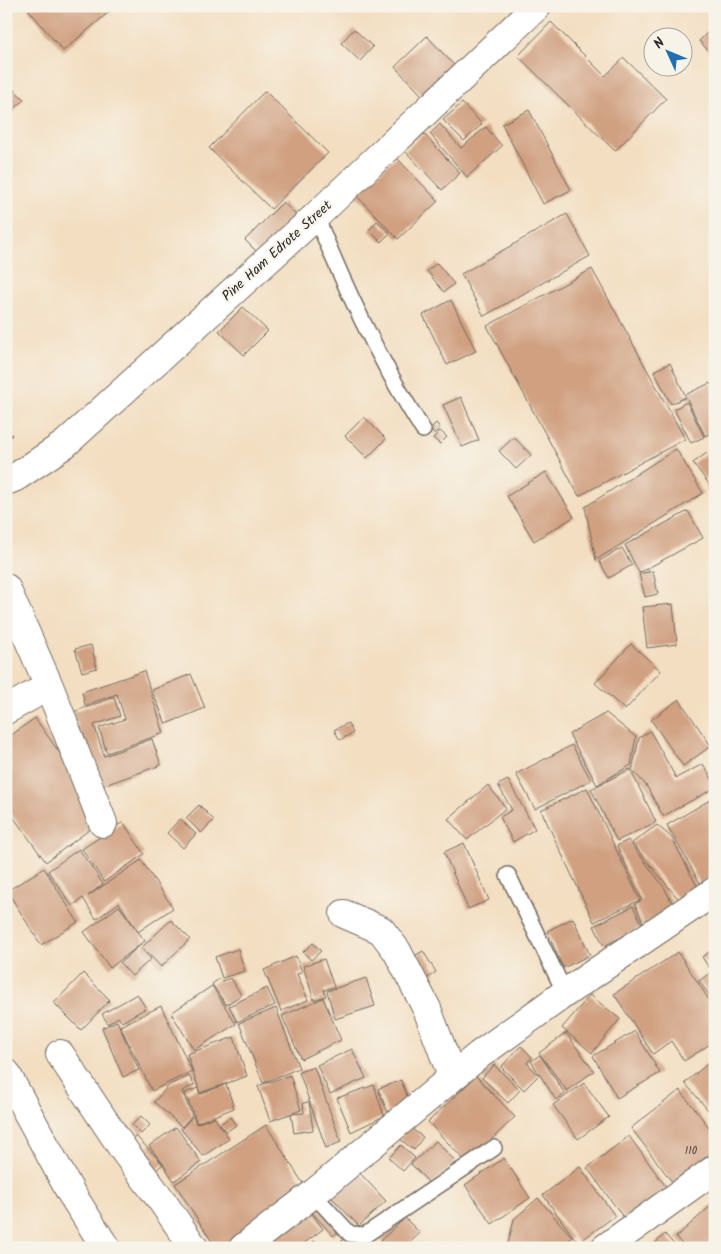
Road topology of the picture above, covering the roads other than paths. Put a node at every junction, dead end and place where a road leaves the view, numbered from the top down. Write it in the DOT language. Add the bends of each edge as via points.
graph roads {
  1 [pos="537,6"];
  2 [pos="316,216"];
  3 [pos="423,430"];
  4 [pos="6,481"];
  5 [pos="6,588"];
  6 [pos="49,686"];
  7 [pos="6,710"];
  8 [pos="103,823"];
  9 [pos="508,875"];
  10 [pos="715,890"];
  11 [pos="344,914"];
  12 [pos="564,992"];
  13 [pos="60,1054"];
  14 [pos="6,1073"];
  15 [pos="452,1076"];
  16 [pos="494,1148"];
  17 [pos="715,1169"];
  18 [pos="313,1194"];
  19 [pos="106,1248"];
  20 [pos="194,1248"];
  21 [pos="243,1248"];
  22 [pos="605,1248"];
  1 -- 2 [label="street, Pine Ham Edrote Street"];
  2 -- 3 [label="lane" via="373,344"];
  2 -- 4 [label="street, Pine Ham Edrote Street" via="65,444"];
  5 -- 6 [label="street"];
  6 -- 7 [label="street"];
  6 -- 8 [label="street"];
  9 -- 12 [label="lane"];
  10 -- 12 [label="street"];
  11 -- 15 [label="street" via="381,930 397,951 427,1010"];
  12 -- 15 [label="street"];
  13 -- 20 [label="street"];
  14 -- 19 [label="street" via="71,1193"];
  15 -- 18 [label="street"];
  16 -- 18 [label="lane" via="365,1235 350,1234"];
  17 -- 22 [label="street"];
  18 -- 21 [label="street"];
}
